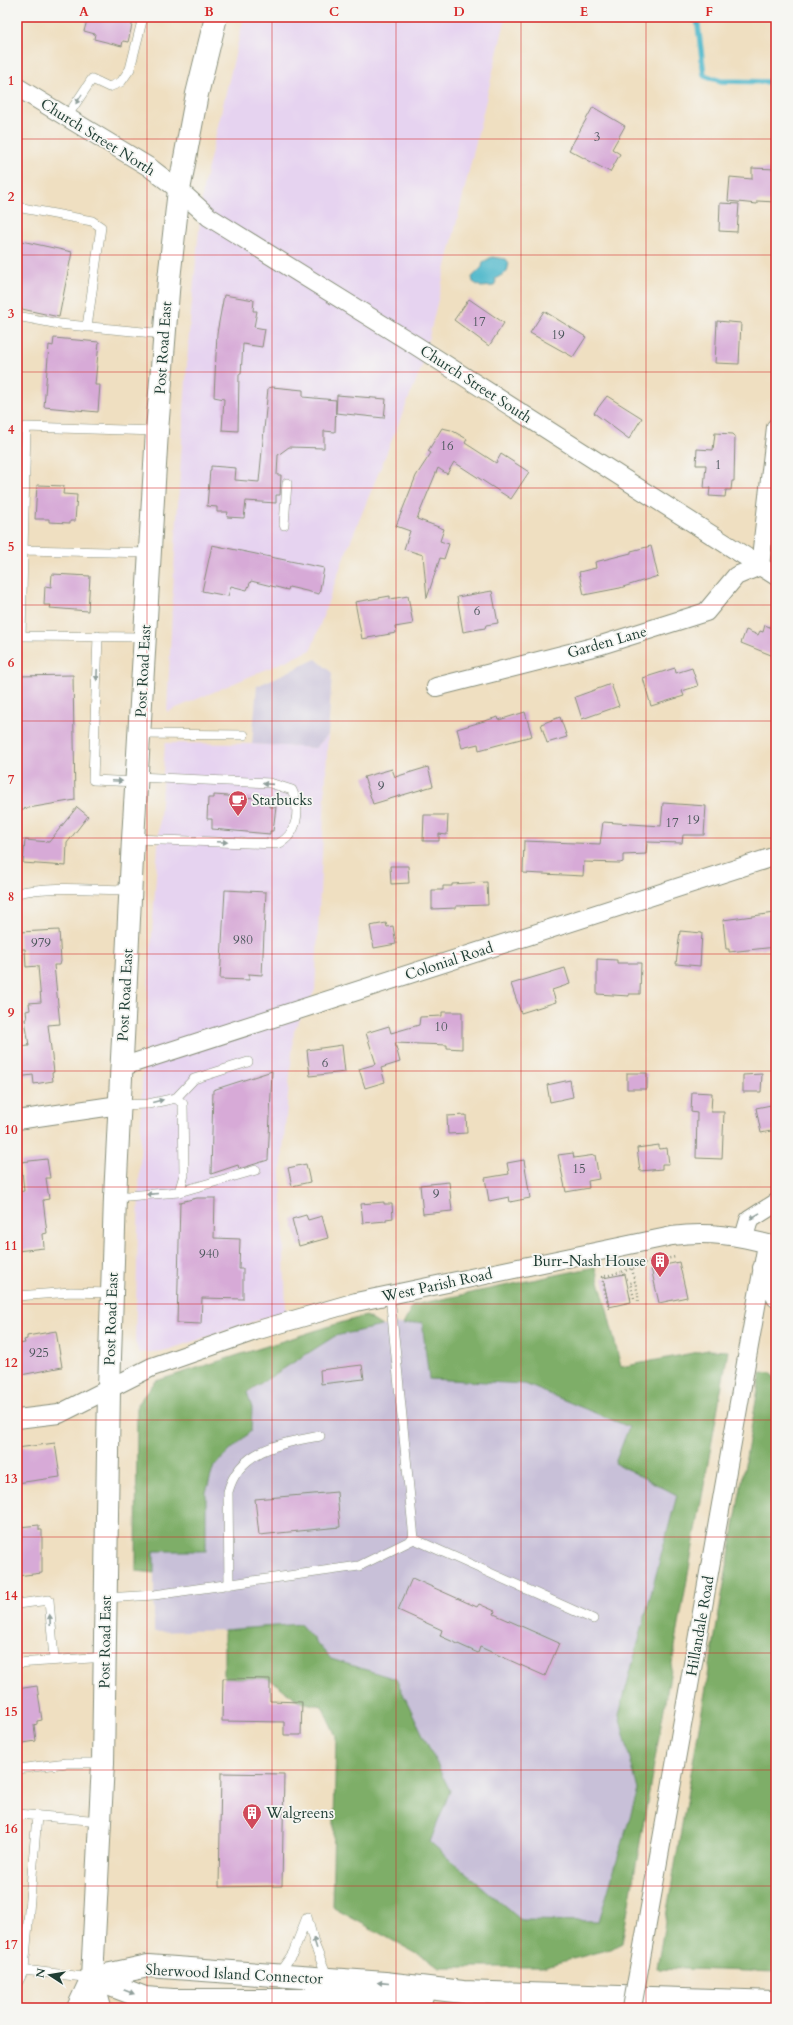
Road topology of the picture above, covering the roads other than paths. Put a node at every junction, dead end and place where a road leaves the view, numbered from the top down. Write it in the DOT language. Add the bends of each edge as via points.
graph roads {
  1 [pos="144,17"];
  2 [pos="216,17"];
  3 [pos="17,87"];
  4 [pos="66,118"];
  5 [pos="179,190"];
  6 [pos="17,207"];
  7 [pos="17,316"];
  8 [pos="87,327"];
  9 [pos="164,334"];
  10 [pos="776,427"];
  11 [pos="158,431"];
  12 [pos="287,483"];
  13 [pos="284,525"];
  14 [pos="24,550"];
  15 [pos="150,553"];
  16 [pos="760,566"];
  17 [pos="776,576"];
  18 [pos="98,636"];
  19 [pos="145,637"];
  20 [pos="19,639"];
  21 [pos="436,687"];
  22 [pos="139,734"];
  23 [pos="244,736"];
  24 [pos="137,779"];
  25 [pos="133,839"];
  26 [pos="776,856"];
  27 [pos="130,890"];
  28 [pos="17,893"];
  29 [pos="248,1062"];
  30 [pos="121,1067"];
  31 [pos="176,1098"];
  32 [pos="119,1105"];
  33 [pos="17,1120"];
  34 [pos="256,1170"];
  35 [pos="179,1192"];
  36 [pos="115,1197"];
  37 [pos="776,1203"];
  38 [pos="744,1237"];
  39 [pos="772,1245"];
  40 [pos="762,1268"];
  41 [pos="112,1293"];
  42 [pos="390,1295"];
  43 [pos="17,1296"];
  44 [pos="776,1298"];
  45 [pos="109,1390"];
  46 [pos="17,1419"];
  47 [pos="320,1436"];
  48 [pos="414,1539"];
  49 [pos="229,1585"];
  50 [pos="106,1598"];
  51 [pos="17,1604"];
  52 [pos="593,1619"];
  53 [pos="106,1657"];
  54 [pos="54,1659"];
  55 [pos="17,1663"];
  56 [pos="103,1763"];
  57 [pos="17,1770"];
  58 [pos="17,1814"];
  59 [pos="37,1816"];
  60 [pos="101,1821"];
  61 [pos="24,1970"];
  62 [pos="277,1976"];
  63 [pos="92,1978"];
  64 [pos="329,1980"];
  65 [pos="17,1984"];
  66 [pos="463,1992"];
  67 [pos="173,2000"];
  68 [pos="776,2002"];
  69 [pos="78,2008"];
  70 [pos="100,2008"];
  71 [pos="151,2008"];
  72 [pos="632,2008"];
  1 -- 4 [label="lane, one-way" via="130,69 122,82 109,86 92,79"];
  2 -- 5 [label="main road, Post Road East" via="197,94"];
  3 -- 4 [label="street, Church Street North"];
  4 -- 5 [label="street, Church Street North" via="149,167"];
  5 -- 9 [label="main road, Post Road East"];
  5 -- 16 [label="street, Church Street South" via="209,217"];
  6 -- 8 [label="lane" via="92,221 101,227"];
  7 -- 8 [label="lane"];
  8 -- 9 [label="lane"];
  9 -- 11 [label="main road, Post Road East"];
  10 -- 16 [label="street"];
  11 -- 14 [label="lane" via="26,427"];
  11 -- 15 [label="main road, Post Road East"];
  12 -- 13 [label="lane"];
  14 -- 15 [label="lane"];
  14 -- 20 [label="lane"];
  15 -- 19 [label="main road, Post Road East"];
  16 -- 17 [label="street, Church Street South"];
  16 -- 21 [label="street, Garden Lane" via="736,576 706,612 601,645"];
  18 -- 19 [label="lane"];
  18 -- 20 [label="lane"];
  18 -- 24 [label="lane, one-way" via="93,780"];
  19 -- 22 [label="main road, Post Road East"];
  22 -- 23 [label="lane"];
  22 -- 24 [label="main road, Post Road East"];
  24 -- 25 [label="main road, Post Road East"];
  25 -- 24 [label="lane, one-way" via="278,844 287,840 294,828 296,809 292,790 270,783"];
  25 -- 27 [label="main road, Post Road East"];
  26 -- 30 [label="street, Colonial Road"];
  27 -- 28 [label="lane" via="68,889"];
  27 -- 30 [label="main road, Post Road East"];
  29 -- 31 [label="lane" via="194,1079"];
  30 -- 32 [label="main road, Post Road East"];
  32 -- 31 [label="lane, one-way" via="148,1104"];
  31 -- 35 [label="lane" via="183,1104 184,1175"];
  32 -- 33 [label="street"];
  32 -- 36 [label="main road, Post Road East"];
  34 -- 35 [label="lane"];
  35 -- 36 [label="lane, one-way"];
  36 -- 41 [label="main road, Post Road East"];
  37 -- 38 [label="street, one-way" via="749,1220"];
  38 -- 39 [label="street, West Parish Road"];
  38 -- 42 [label="street, West Parish Road" via="701,1233 672,1236"];
  39 -- 40 [label="street, Hillandale Road"];
  40 -- 44 [label="street"];
  40 -- 72 [label="street, Hillandale Road, bridge"];
  41 -- 43 [label="lane" via="71,1292"];
  41 -- 45 [label="main road, Post Road East"];
  42 -- 45 [label="street, West Parish Road" via="255,1331 152,1367"];
  42 -- 48 [label="lane"];
  45 -- 46 [label="street, West Parish Road" via="59,1414"];
  45 -- 50 [label="main road, Post Road East"];
  47 -- 49 [label="lane" via="283,1442 260,1452 242,1465 231,1480 228,1492"];
  48 -- 49 [label="lane" via="359,1566"];
  48 -- 52 [label="lane"];
  49 -- 50 [label="lane" via="154,1595"];
  50 -- 53 [label="main road, Post Road East"];
  54 -- 51 [label="lane, one-way" via="49,1600"];
  53 -- 54 [label="lane"];
  53 -- 56 [label="main road, Post Road East"];
  54 -- 55 [label="lane"];
  56 -- 57 [label="lane" via="67,1763"];
  56 -- 60 [label="main road, Post Road East"];
  58 -- 59 [label="lane"];
  59 -- 60 [label="lane"];
  59 -- 61 [label="lane"];
  60 -- 63 [label="main road, Post Road East"];
  61 -- 63 [label="lane"];
  61 -- 65 [label="lane"];
  62 -- 63 [label="main road, Sherwood Island Connector" via="148,1966"];
  62 -- 64 [label="main road, Sherwood Island Connector"];
  64 -- 62 [label="lane, one-way" via="315,1946 307,1917 293,1953"];
  63 -- 67 [label="main road, Sherwood Island Connector, one-way" via="145,1998"];
  63 -- 69 [label="main road, Post Road East"];
  63 -- 70 [label="main road, Post Road East"];
  66 -- 64 [label="main road, Sherwood Island Connector, one-way"];
  66 -- 67 [label="main road, Sherwood Island Connector" via="385,2000"];
  66 -- 68 [label="main road, Sherwood Island Connector"];
  67 -- 71 [label="main road"];
}
